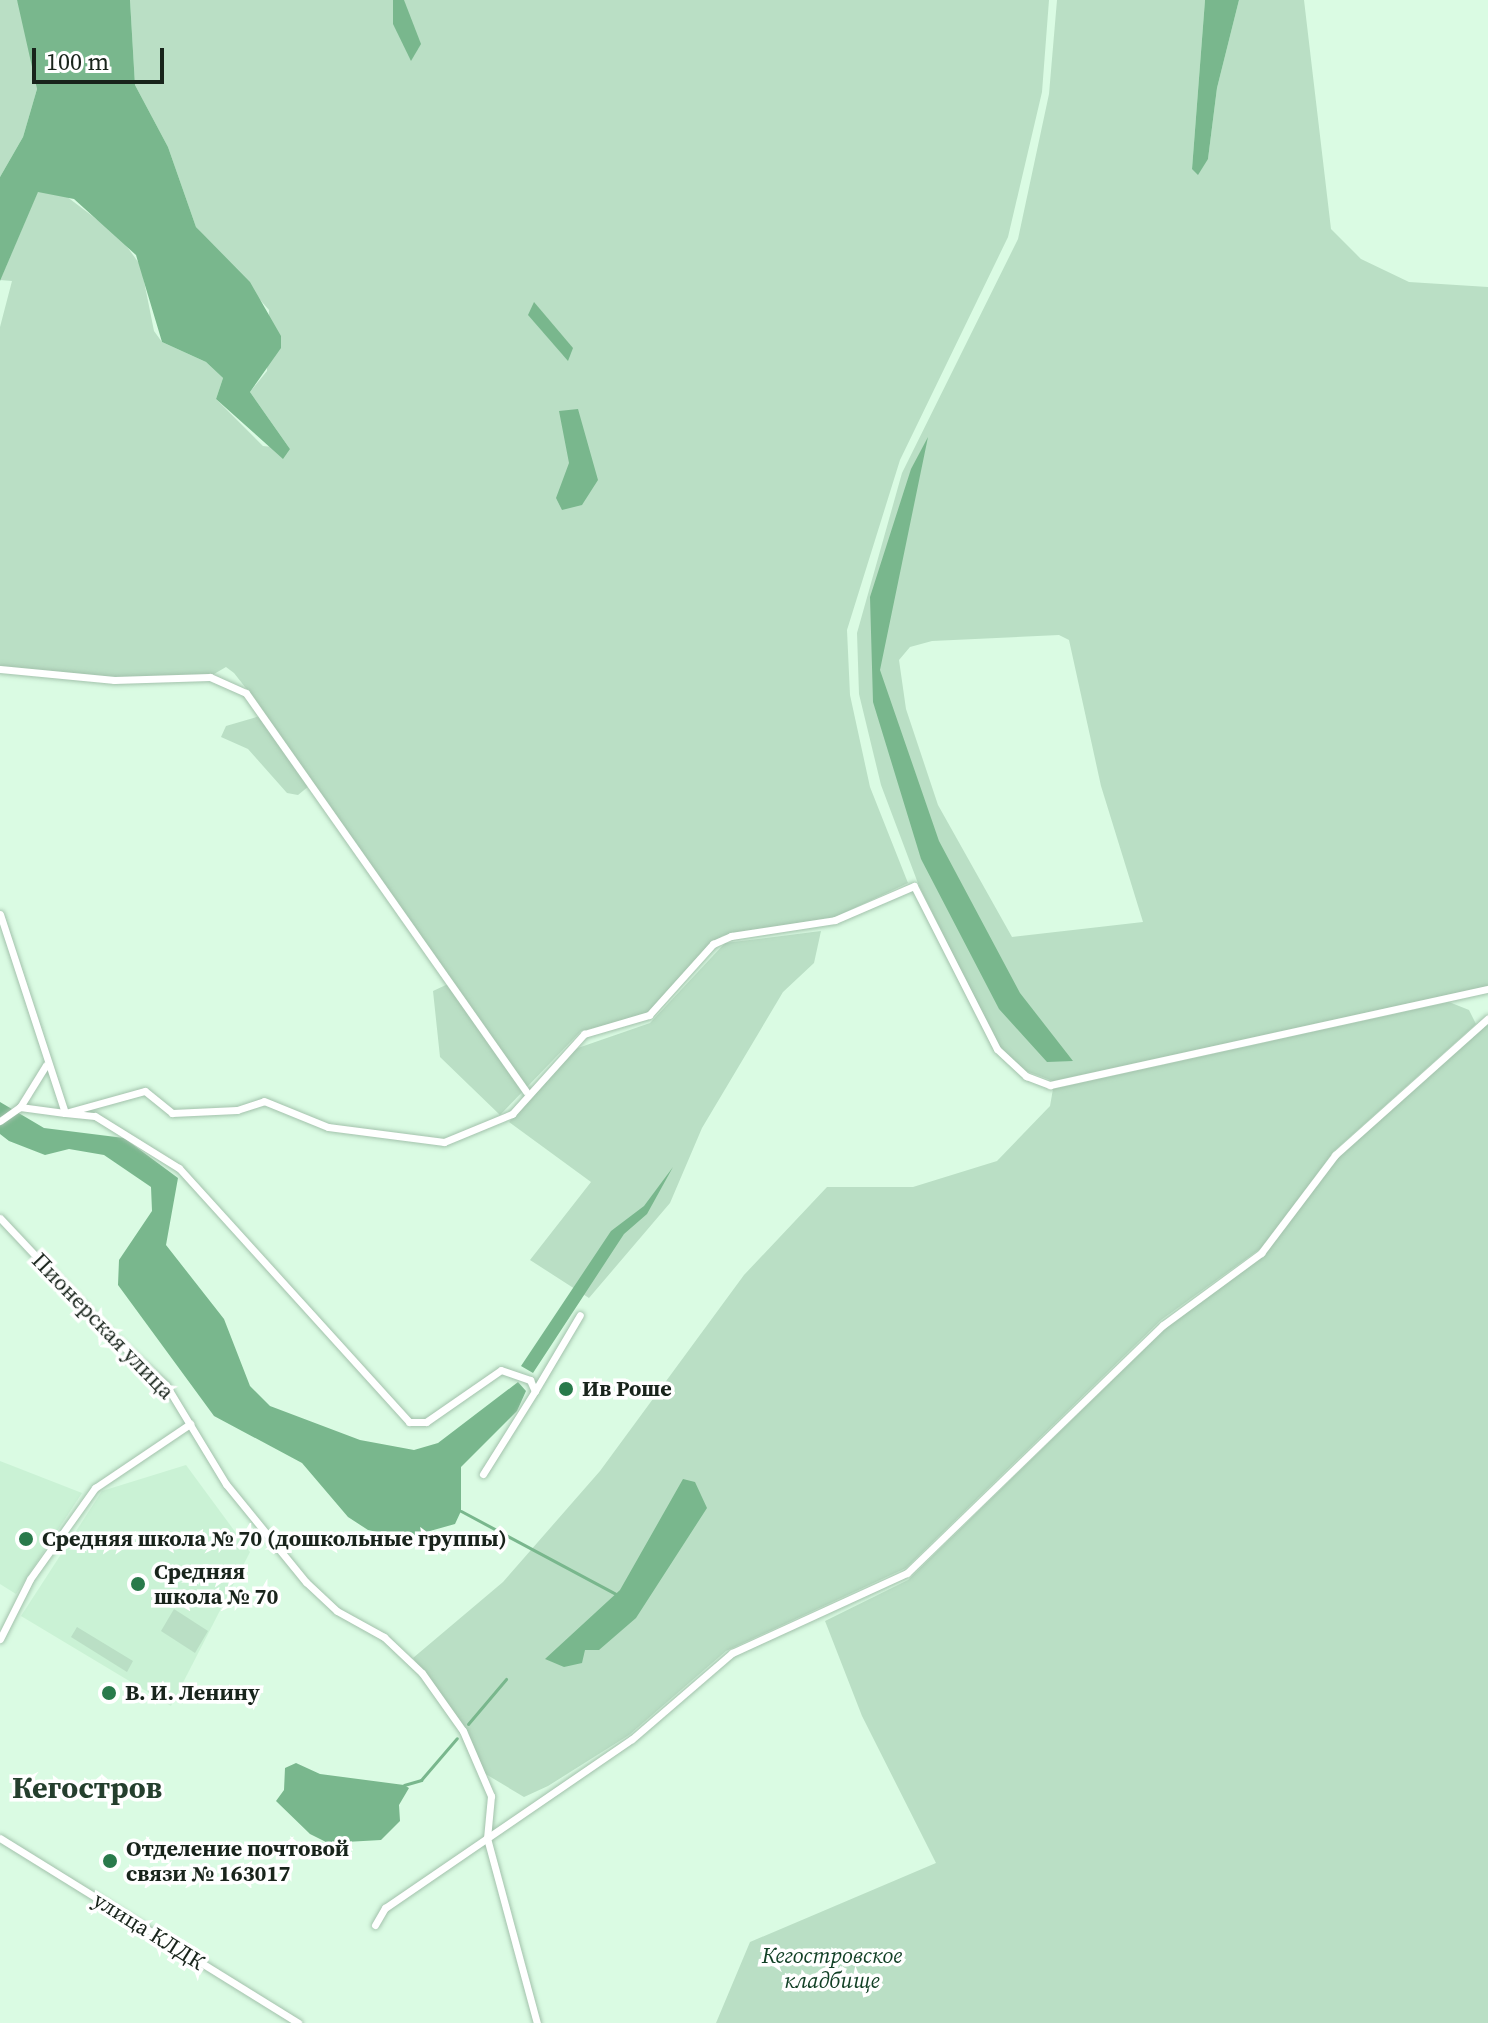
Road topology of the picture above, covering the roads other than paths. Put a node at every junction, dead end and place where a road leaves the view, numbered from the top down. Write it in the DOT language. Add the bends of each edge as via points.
graph roads {
  1 [pos="0,669"];
  2 [pos="0,914"];
  3 [pos="1488,989"];
  4 [pos="1488,1018"];
  5 [pos="46,1065"];
  6 [pos="526,1092"];
  7 [pos="20,1107"];
  8 [pos="65,1113"];
  9 [pos="0,1121"];
  10 [pos="0,1218"];
  11 [pos="580,1315"];
  12 [pos="535,1391"];
  13 [pos="190,1424"];
  14 [pos="483,1474"];
  15 [pos="0,1639"];
  16 [pos="0,1838"];
  17 [pos="487,1838"];
  18 [pos="375,1925"];
  19 [pos="298,2023"];
  20 [pos="537,2023"];
  1 -- 6 [label="street" via="114,680 210,677 246,693"];
  2 -- 5 [label="street"];
  3 -- 6 [label="street" via="1050,1085 1026,1076 997,1049 914,886 835,920 731,936 713,944 649,1015 584,1034"];
  4 -- 17 [label="street" via="1335,1155 1261,1253 1163,1325 907,1573 732,1653 632,1739"];
  5 -- 7 [label="street"];
  5 -- 8 [label="street"];
  6 -- 8 [label="street" via="512,1114 444,1142 328,1127 264,1101 237,1110 172,1113 145,1091"];
  7 -- 8 [label="street"];
  7 -- 9 [label="street"];
  8 -- 12 [label="street" via="95,1116 179,1168 409,1422 426,1422 479,1380 501,1370 516,1371"];
  10 -- 13 [label="street, Пионерская улица" via="108,1333 166,1385"];
  11 -- 12 [label="street"];
  12 -- 14 [label="street"];
  13 -- 15 [label="street" via="95,1488 30,1579"];
  13 -- 17 [label="street, Пионерская улица" via="306,1582 337,1611 384,1637 422,1673 463,1731 491,1796"];
  16 -- 19 [label="street, улица КЛДК"];
  17 -- 18 [label="street" via="385,1908"];
  17 -- 20 [label="street"];
}
